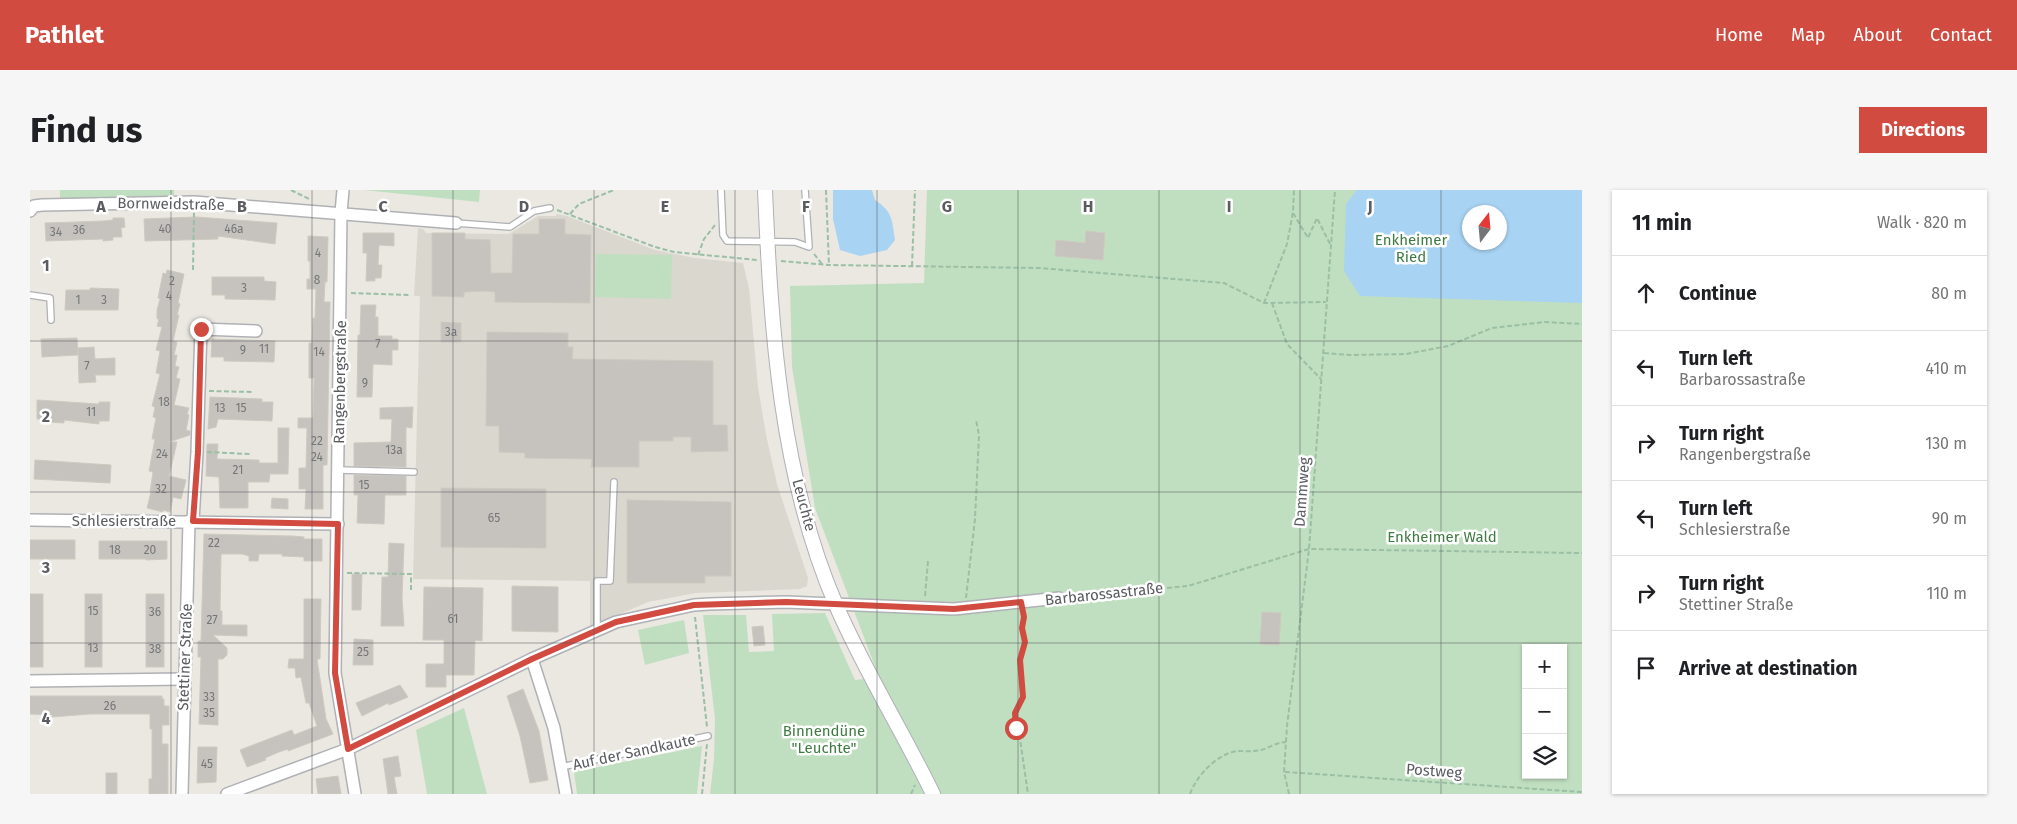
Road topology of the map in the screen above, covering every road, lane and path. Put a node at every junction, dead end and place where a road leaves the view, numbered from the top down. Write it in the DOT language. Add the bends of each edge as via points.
graph roads {
  1 [pos="343,190"];
  2 [pos="614,190"];
  3 [pos="721,190"];
  4 [pos="764,190"];
  5 [pos="805,190"];
  6 [pos="826,190"];
  7 [pos="914,190"];
  8 [pos="1294,190"];
  9 [pos="1335,190"];
  10 [pos="194,202"];
  11 [pos="550,208"];
  12 [pos="30,211"];
  13 [pos="1292,212"];
  14 [pos="341,214"];
  15 [pos="570,214"];
  16 [pos="722,220"];
  17 [pos="456,223"];
  18 [pos="767,242"];
  19 [pos="1330,244"];
  20 [pos="808,247"];
  21 [pos="698,255"];
  22 [pos="757,260"];
  23 [pos="780,261"];
  24 [pos="822,264"];
  25 [pos="829,265"];
  26 [pos="912,266"];
  27 [pos="193,270"];
  28 [pos="341,293"];
  29 [pos="30,295"];
  30 [pos="411,295"];
  31 [pos="1264,302"];
  32 [pos="1326,302"];
  33 [pos="1272,303"];
  34 [pos="51,320"];
  35 [pos="1582,324"];
  36 [pos="256,331"];
  37 [pos="1323,353"];
  38 [pos="1321,379"];
  39 [pos="198,391"];
  40 [pos="252,392"];
  41 [pos="976,420"];
  42 [pos="198,452"];
  43 [pos="250,454"];
  44 [pos="339,470"];
  45 [pos="414,472"];
  46 [pos="614,482"];
  47 [pos="30,520"];
  48 [pos="191,521"];
  49 [pos="338,524"];
  50 [pos="1309,549"];
  51 [pos="1582,553"];
  52 [pos="928,562"];
  53 [pos="337,573"];
  54 [pos="411,592"];
  55 [pos="1059,598"];
  56 [pos="1021,602"];
  57 [pos="694,605"];
  58 [pos="836,605"];
  59 [pos="924,608"];
  60 [pos="966,608"];
  61 [pos="597,630"];
  62 [pos="532,659"];
  63 [pos="184,679"];
  64 [pos="30,680"];
  65 [pos="702,685"];
  66 [pos="708,736"];
  67 [pos="1286,742"];
  68 [pos="348,749"];
  69 [pos="561,767"];
  70 [pos="1284,772"];
  71 [pos="917,781"];
  72 [pos="1582,792"];
  73 [pos="182,794"];
  74 [pos="226,794"];
  75 [pos="356,794"];
  76 [pos="566,794"];
  77 [pos="911,794"];
  78 [pos="932,794"];
  79 [pos="1028,794"];
  80 [pos="1190,794"];
  81 [pos="1290,794"];
  1 -- 14 [label="street, Rangenbergstraße"];
  2 -- 15 [label="path" via="579,204"];
  3 -- 16 [label="lane"];
  4 -- 18 [label="street, Leuchte"];
  5 -- 20 [label="lane"];
  6 -- 25 [label="path"];
  7 -- 26 [label="path"];
  8 -- 13 [label="path"];
  9 -- 19 [label="path, Dammweg"];
  10 -- 12 [label="street, Bornweidstraße" via="42,205 34,206"];
  10 -- 14 [label="street, Bornweidstraße"];
  10 -- 27 [label="path"];
  11 -- 15 [label="path"];
  11 -- 17 [label="lane, Bornweidstraße" via="534,211 510,227"];
  13 -- 19 [label="path" via="1308,238 1317,218"];
  13 -- 31 [label="path" via="1287,244"];
  14 -- 17 [label="street, Bornweidstraße"];
  14 -- 28 [label="street, Rangenbergstraße"];
  15 -- 21 [label="path" via="655,247"];
  16 -- 18 [label="lane" via="727,242"];
  16 -- 21 [label="path" via="708,233"];
  18 -- 20 [label="lane" via="795,242"];
  18 -- 58 [label="street, Leuchte" via="784,418 802,499"];
  19 -- 32 [label="path, Dammweg"];
  20 -- 24 [label="path"];
  21 -- 22 [label="path"];
  23 -- 24 [label="path"];
  24 -- 25 [label="path"];
  25 -- 26 [label="path"];
  26 -- 31 [label="path" via="1039,268 1224,284"];
  28 -- 30 [label="path"];
  28 -- 44 [label="street, Rangenbergstraße"];
  29 -- 34 [label="lane" via="50,298"];
  31 -- 33 [label="path"];
  32 -- 33 [label="path"];
  32 -- 37 [label="path, Dammweg"];
  33 -- 38 [label="path" via="1286,344"];
  35 -- 37 [label="path" via="1545,322 1492,328 1448,346 1406,354"];
  36 -- 39 [label="street, Stettiner Straße" via="201,329"];
  37 -- 38 [label="path, Dammweg"];
  38 -- 50 [label="path, Dammweg"];
  39 -- 40 [label="path"];
  39 -- 42 [label="street, Stettiner Straße"];
  41 -- 60 [label="path" via="979,435 976,519"];
  42 -- 43 [label="path"];
  42 -- 48 [label="street, Stettiner Straße"];
  44 -- 45 [label="lane"];
  44 -- 49 [label="street, Rangenbergstraße"];
  46 -- 61 [label="lane" via="610,581 597,582"];
  47 -- 48 [label="street, Schlesierstraße"];
  48 -- 49 [label="street, Schlesierstraße"];
  48 -- 63 [label="street, Stettiner Straße"];
  49 -- 53 [label="street, Rangenbergstraße"];
  50 -- 51 [label="path, Barbarossastraße"];
  50 -- 55 [label="path, Barbarossastraße" via="1188,586"];
  50 -- 67 [label="path, Dammweg"];
  52 -- 59 [label="path"];
  53 -- 54 [label="path" via="412,574"];
  53 -- 68 [label="street, Rangenbergstraße" via="335,673"];
  55 -- 56 [label="street, Barbarossastraße"];
  56 -- 60 [label="street, Barbarossastraße"];
  56 -- 79 [label="path" via="1025,642 1020,660 1023,697 1015,719"];
  57 -- 58 [label="street, Barbarossastraße" via="786,602"];
  57 -- 61 [label="street, Barbarossastraße" via="616,622"];
  57 -- 65 [label="path"];
  58 -- 59 [label="street, Barbarossastraße"];
  58 -- 78 [label="street, Leuchte"];
  59 -- 60 [label="street, Barbarossastraße"];
  61 -- 62 [label="street, Barbarossastraße"];
  62 -- 68 [label="street, Barbarossastraße"];
  62 -- 69 [label="street, Auf der Sandkaute" via="554,728"];
  63 -- 64 [label="street"];
  63 -- 73 [label="street, Stettiner Straße"];
  66 -- 69 [label="lane, Auf der Sandkaute"];
  67 -- 70 [label="path, Dammweg"];
  67 -- 80 [label="path" via="1263,750 1222,757 1200,776"];
  68 -- 74 [label="street, Barbarossastraße"];
  68 -- 75 [label="street, Rangenbergstraße"];
  69 -- 76 [label="street, Auf der Sandkaute"];
  70 -- 72 [label="path, Postweg"];
  70 -- 81 [label="path, Dammweg"];
  71 -- 77 [label="path"];
}
